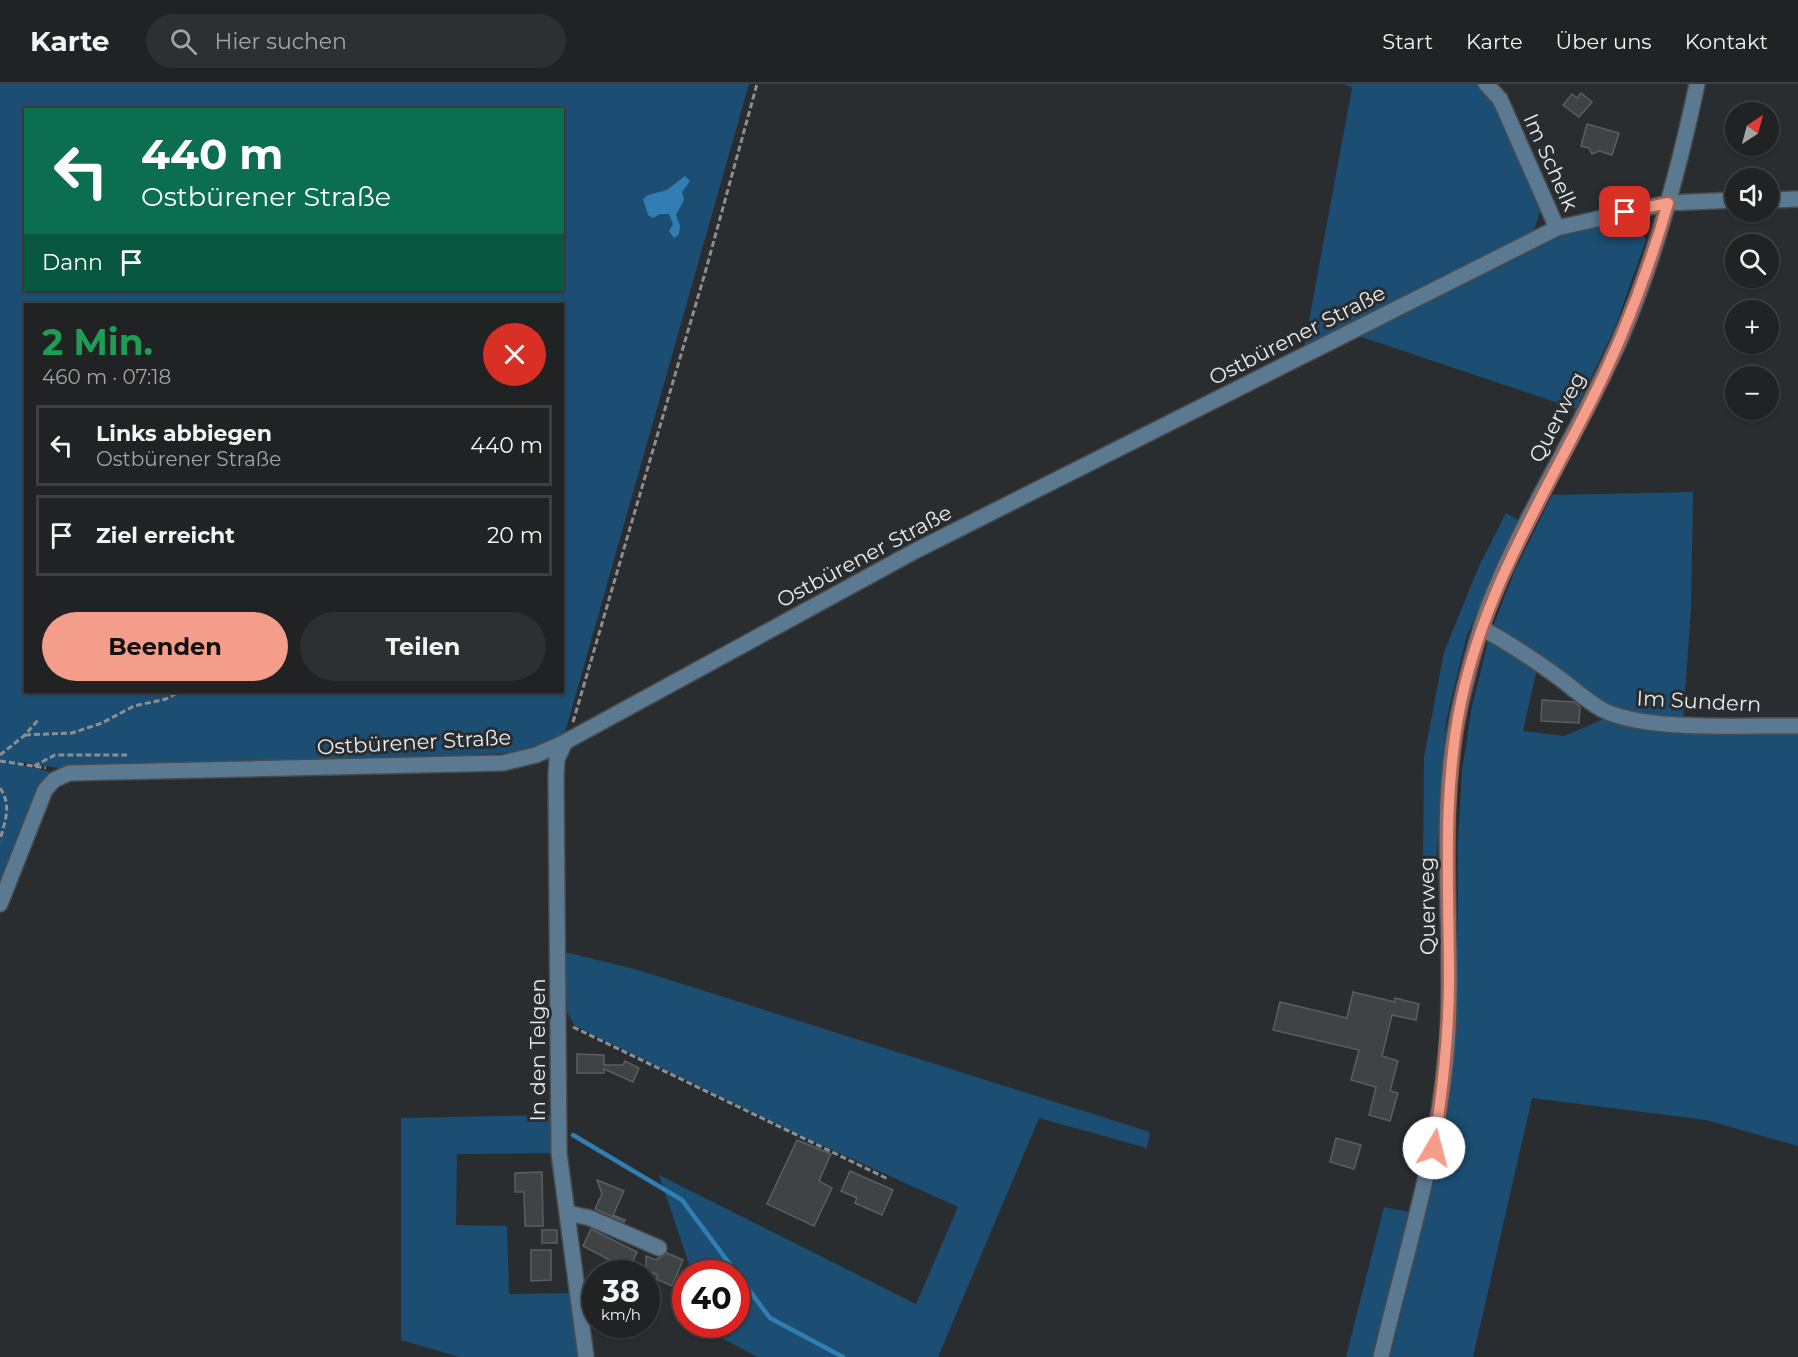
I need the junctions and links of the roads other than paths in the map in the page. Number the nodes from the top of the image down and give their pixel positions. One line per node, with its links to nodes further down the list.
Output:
1 (1486, 84): 7 (street, Im Schelk)
2 (1698, 84): 6 (street)
3 (1725, 200): 6 (street)
4 (1779, 200): 5 (street)
5 (1798, 200)
6 (1668, 203): 7 (street, Ostbürener Straße); 8 (street, Querweg)
7 (1557, 228): 10 (street, Ostbürener Straße)
8 (1481, 628): 9 (street, Im Sundern); 15 (street, Querweg)
9 (1798, 726)
10 (565, 742): 11 (street, Ostbürener Straße); 12 (street, In den Telgen)
11 (0, 903)
12 (568, 1213): 13 (street); 14 (street, In den Telgen)
13 (659, 1248)
14 (586, 1357)
15 (1381, 1357)

